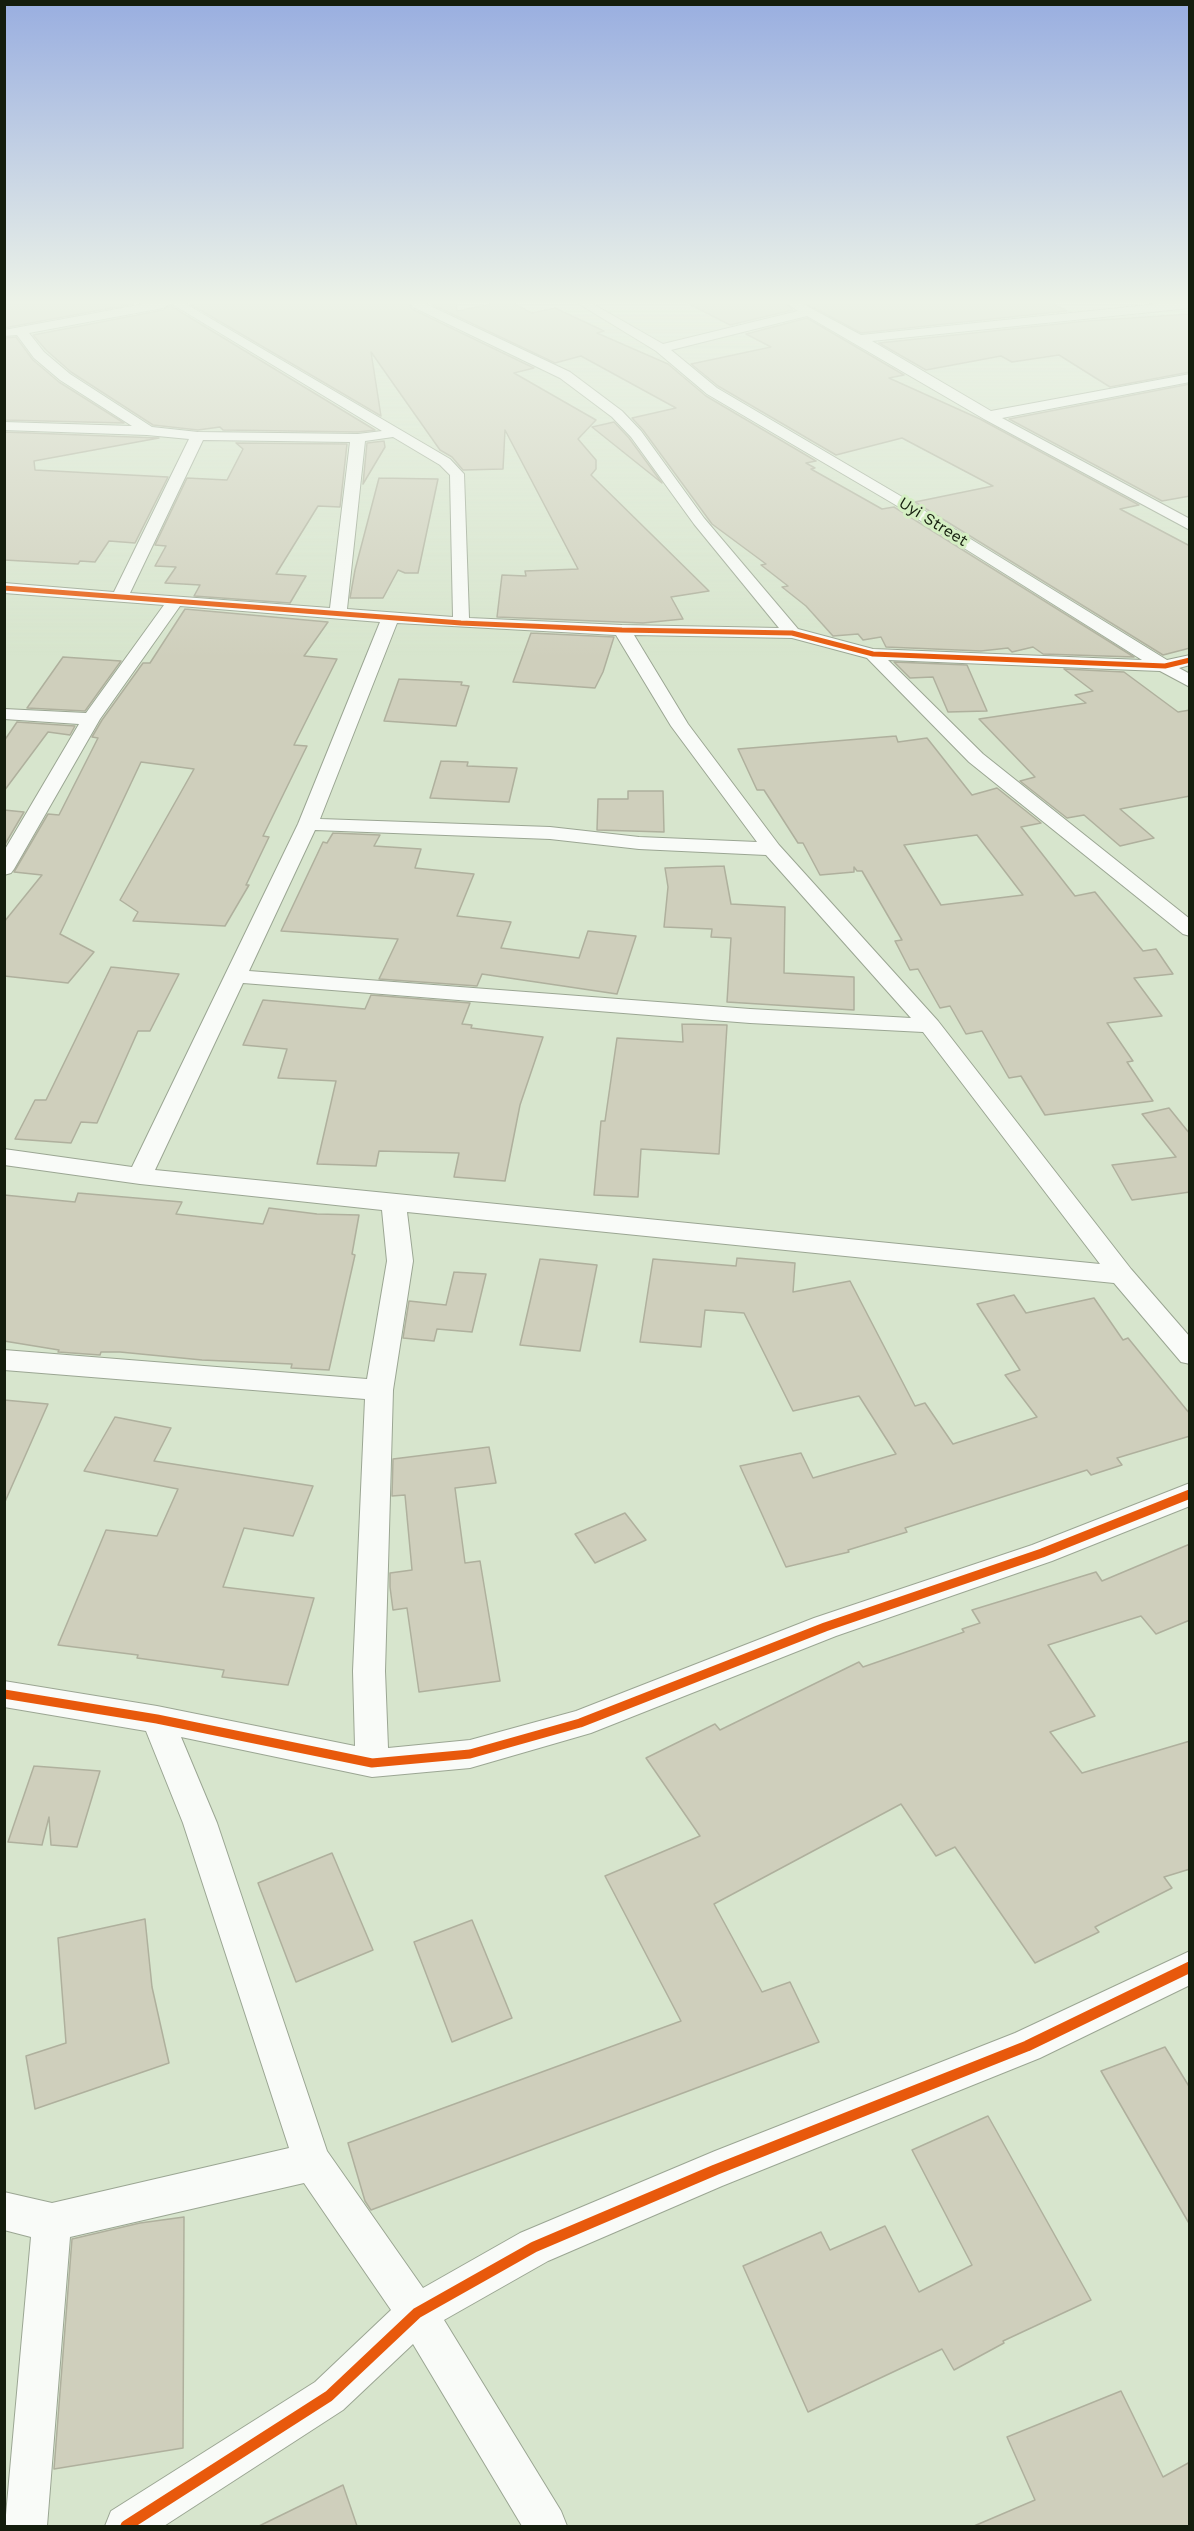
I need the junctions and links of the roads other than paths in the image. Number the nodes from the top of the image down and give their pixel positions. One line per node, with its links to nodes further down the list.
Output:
1 (134, 422): 7 (street)
2 (376, 422): 8 (street)
3 (625, 422): 19 (street)
4 (764, 422): 22 (street, Uyi Street)
5 (999, 422): 11 (street)
6 (4, 426): 7 (street)
7 (147, 431): 9 (street)
8 (394, 433): 10 (street); 17 (street)
9 (198, 436): 10 (street); 13 (street)
10 (358, 438): 15 (street)
11 (1190, 525)
12 (4, 588): 13 (street)
13 (120, 597): 14 (street)
14 (176, 600): 15 (street); 25 (street)
15 (338, 612): 16 (street)
16 (390, 618): 17 (street); 26 (street)
17 (461, 623): 18 (street)
18 (622, 630): 19 (street); 27 (street)
19 (792, 633): 20 (street)
20 (873, 654): 22 (street); 29 (street)
21 (1190, 660): 22 (street)
22 (1165, 666): 23 (street, Uyi Street)
23 (1190, 682)
24 (4, 714): 25 (street)
25 (91, 719): 28 (street)
26 (308, 824): 27 (street); 30 (street)
27 (772, 849): 31 (street)
28 (4, 869)
29 (1190, 930)
30 (235, 976): 31 (street); 33 (street)
31 (930, 1026): 35 (street)
32 (4, 1157): 33 (street)
33 (140, 1176): 34 (street)
34 (394, 1203): 35 (street); 38 (street)
35 (1122, 1275): 36 (street)
36 (1190, 1355)
37 (4, 1360): 38 (street)
38 (379, 1390): 42 (street)
39 (1190, 1494): 42 (street)
40 (4, 1694): 41 (street)
41 (157, 1719): 42 (street); 44 (street)
42 (372, 1763)
43 (1190, 1967): 47 (street)
44 (312, 2162): 46 (street); 47 (street)
45 (4, 2211): 46 (street)
46 (52, 2222): 48 (street)
47 (417, 2313): 49 (street); 50 (street)
48 (26, 2526)
49 (126, 2526)
50 (546, 2526)

